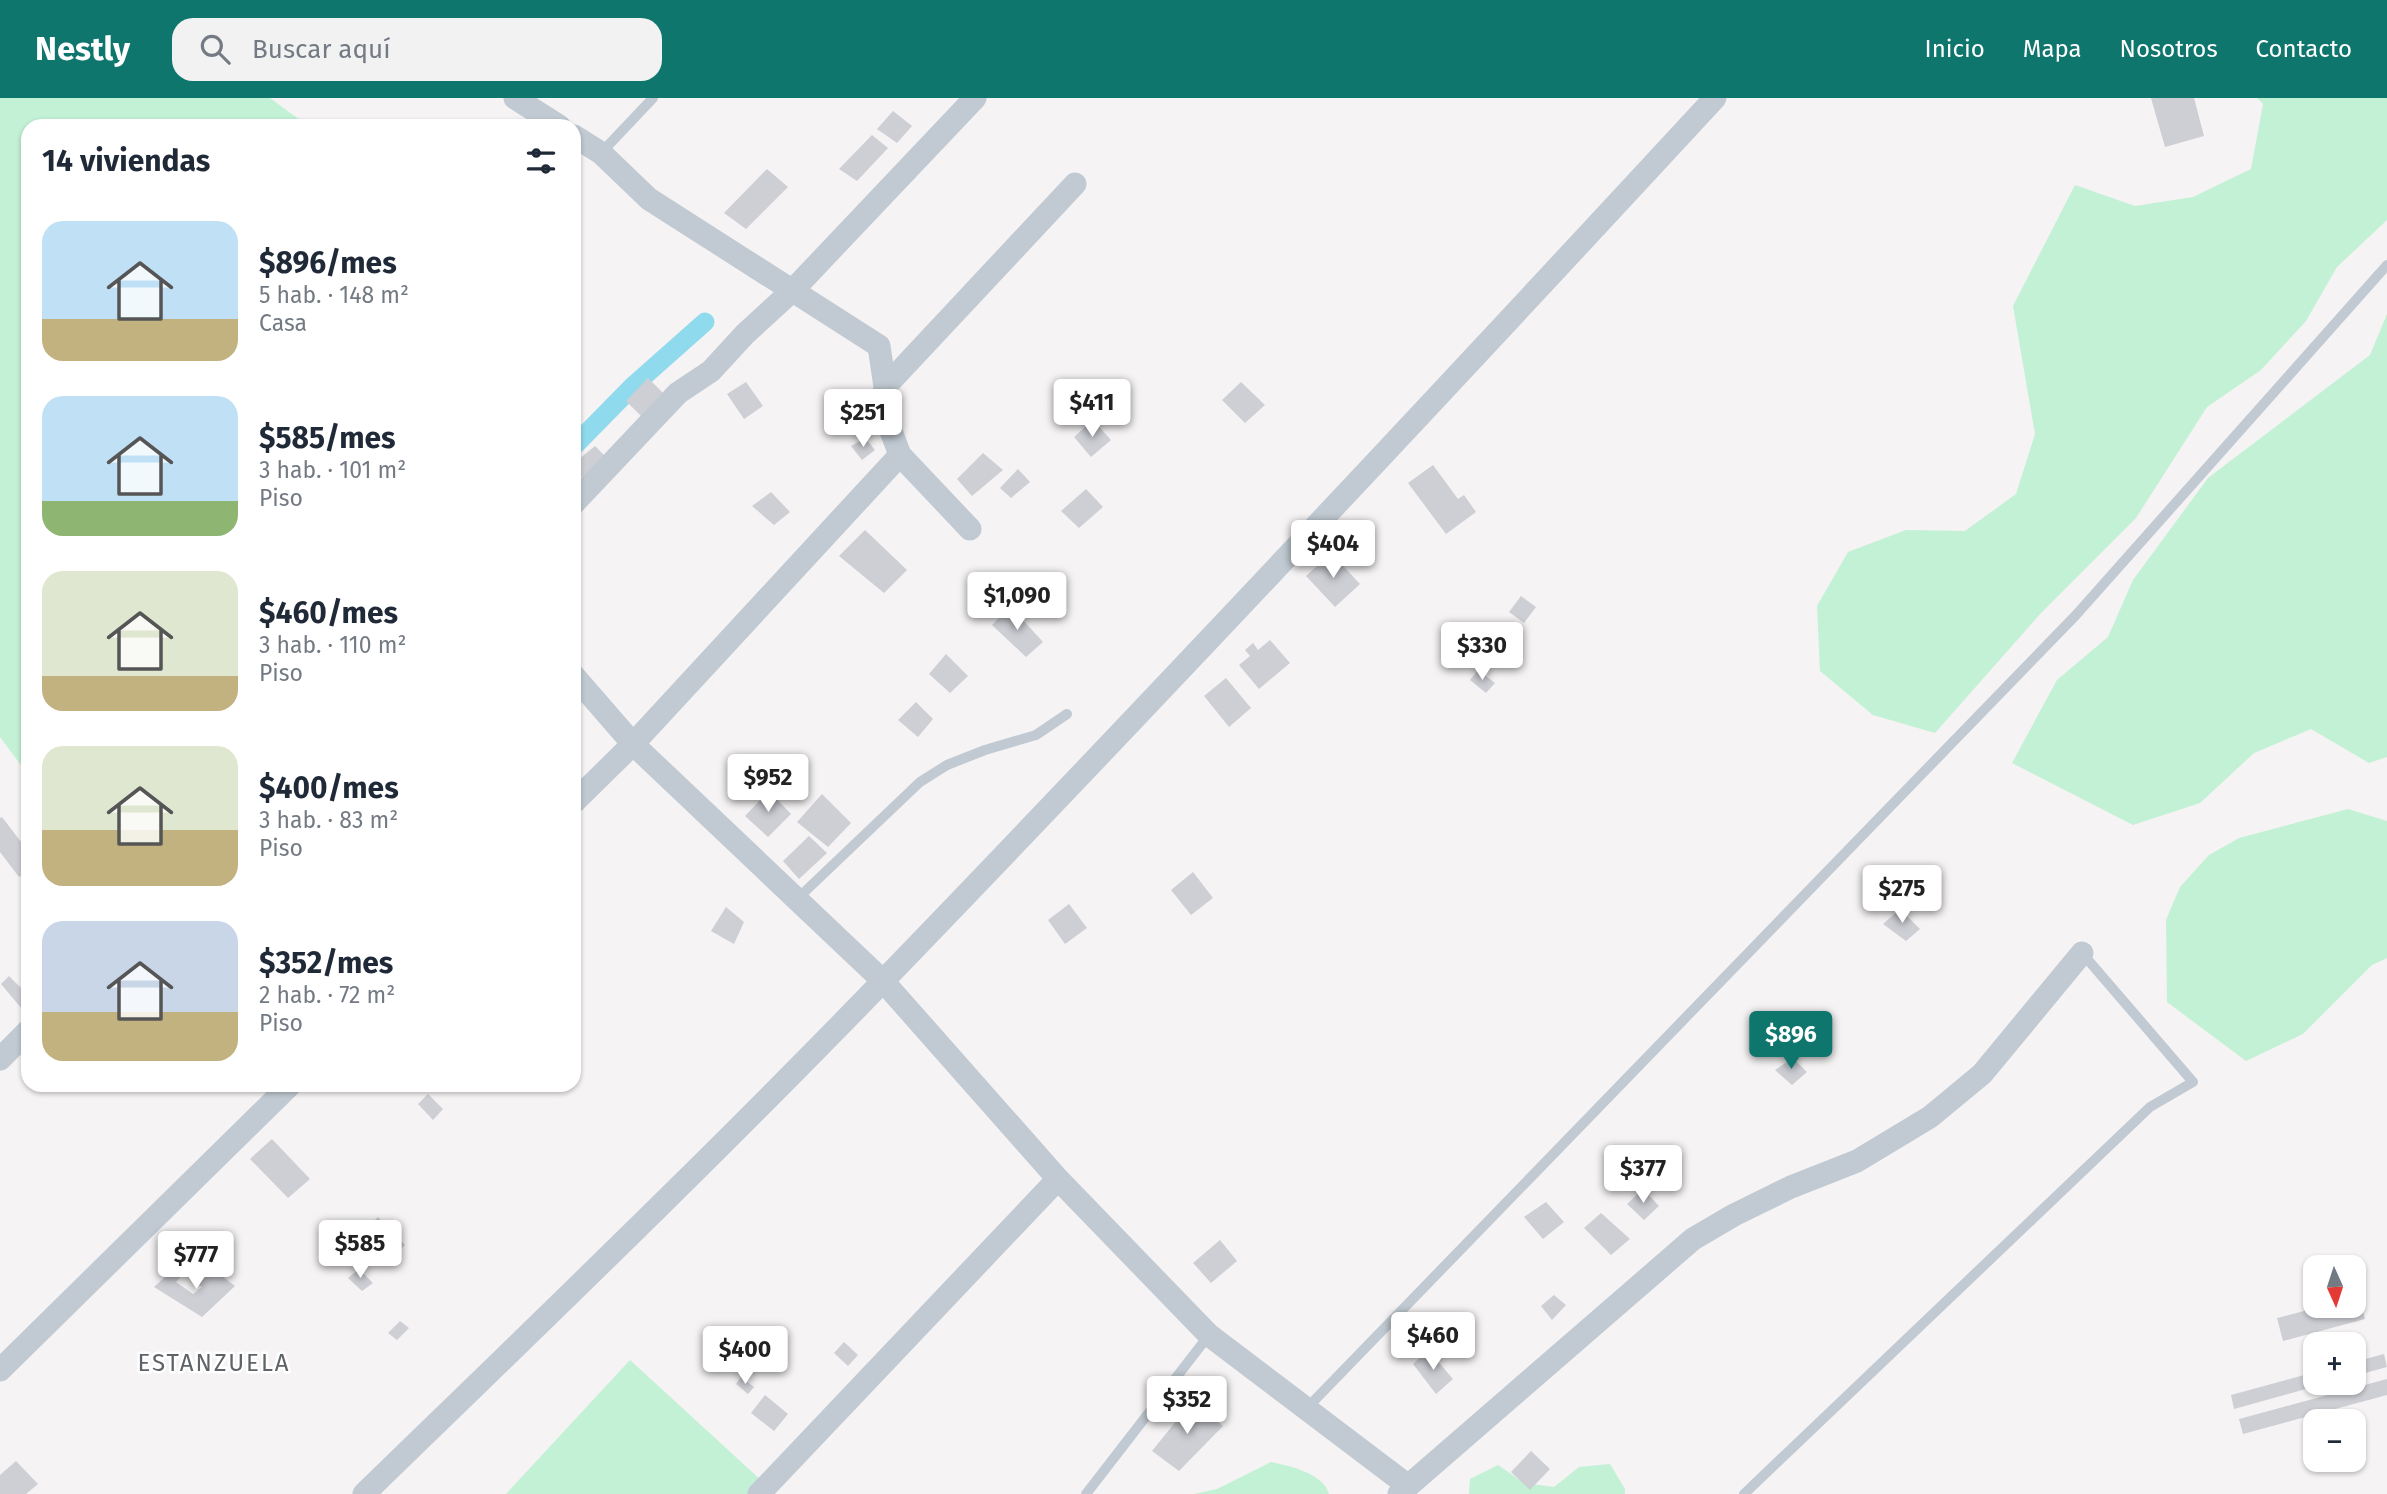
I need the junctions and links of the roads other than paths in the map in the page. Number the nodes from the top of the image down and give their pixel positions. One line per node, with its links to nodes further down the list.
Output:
1 (515, 98): 5 (street)
2 (653, 98): 7 (lane)
3 (975, 98): 10 (street)
4 (1715, 98): 21 (street)
5 (548, 119)
6 (581, 140): 7 (street)
7 (601, 153): 10 (street)
8 (1075, 184): 11 (street)
9 (2387, 265): 28 (lane)
10 (793, 290): 11 (street); 13 (street)
11 (885, 387): 12 (street)
12 (900, 455): 14 (street); 17 (street)
13 (581, 496)
14 (970, 528)
15 (581, 684): 17 (street)
16 (1068, 714): 19 (lane)
17 (633, 744): 18 (street); 19 (street)
18 (581, 796)
19 (796, 900): 21 (street)
20 (2082, 953): 29 (street); 33 (lane)
21 (883, 981): 25 (street); 30 (street)
22 (21, 1038): 23 (street)
23 (0, 1059)
24 (283, 1092): 27 (street)
25 (1058, 1179): 26 (street); 31 (street)
26 (1209, 1335): 28 (street); 32 (lane)
27 (0, 1370)
28 (1306, 1409): 29 (street)
29 (1403, 1490)
30 (364, 1494)
31 (759, 1494)
32 (1086, 1494)
33 (1744, 1494)

